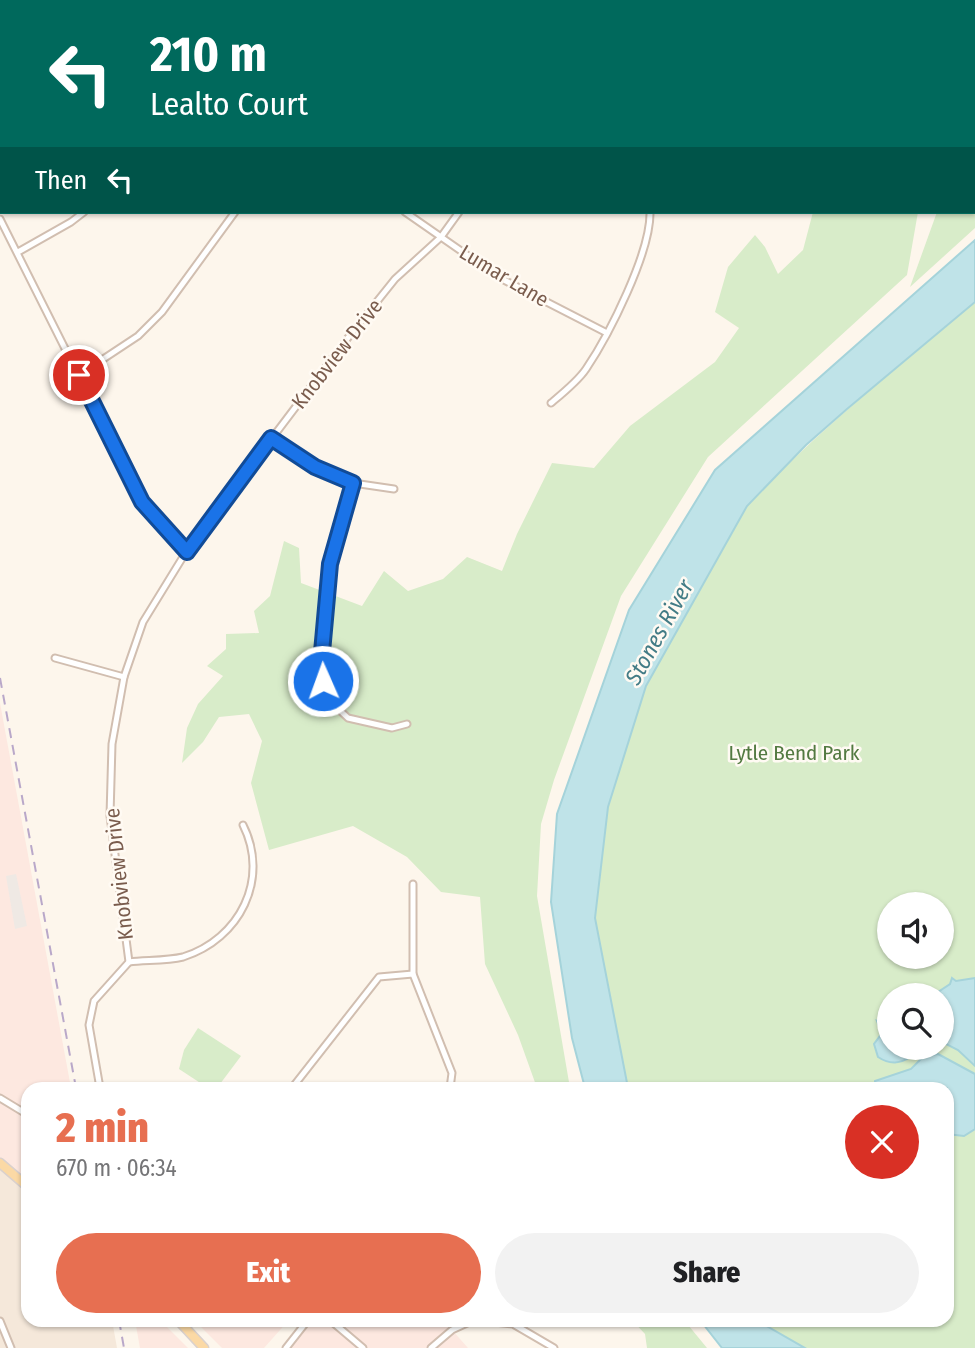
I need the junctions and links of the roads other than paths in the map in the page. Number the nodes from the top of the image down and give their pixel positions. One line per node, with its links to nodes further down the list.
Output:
1 (81, 214): 8 (street)
2 (234, 214): 10 (street)
3 (408, 214): 7 (street, Lumar Lane)
4 (457, 214): 7 (street, Knobview Drive)
5 (650, 214): 9 (street)
6 (0, 219): 8 (street)
7 (441, 237): 9 (street, Lumar Lane); 12 (street, Knobview Drive)
8 (18, 252): 10 (street)
9 (607, 333): 11 (street)
10 (79, 375): 15 (street)
11 (551, 403)
12 (271, 438): 13 (street); 15 (street, Knobview Drive)
13 (353, 483): 14 (street); 18 (street)
14 (394, 489)
15 (187, 552): 17 (street, Knobview Drive)
16 (55, 658): 17 (street)
17 (124, 677): 21 (street, Knobview Drive)
18 (407, 724)
19 (243, 825): 21 (street)
20 (413, 884): 22 (street)
21 (129, 962): 23 (street, Knobview Drive)
22 (413, 974): 24 (street); 25 (street)
23 (99, 1082)
24 (297, 1082)
25 (451, 1082)
26 (0, 1098): 27 (street)
27 (21, 1111)
28 (0, 1163): 29 (main road)
29 (21, 1181)
30 (0, 1321): 36 (street)
31 (184, 1327): 37 (main road)
32 (302, 1327): 38 (street)
33 (338, 1327): 39 (street)
34 (456, 1327): 40 (street)
35 (518, 1327): 41 (street)
36 (11, 1348)
37 (204, 1348)
38 (286, 1348)
39 (363, 1348)
40 (431, 1348)
41 (554, 1348)

